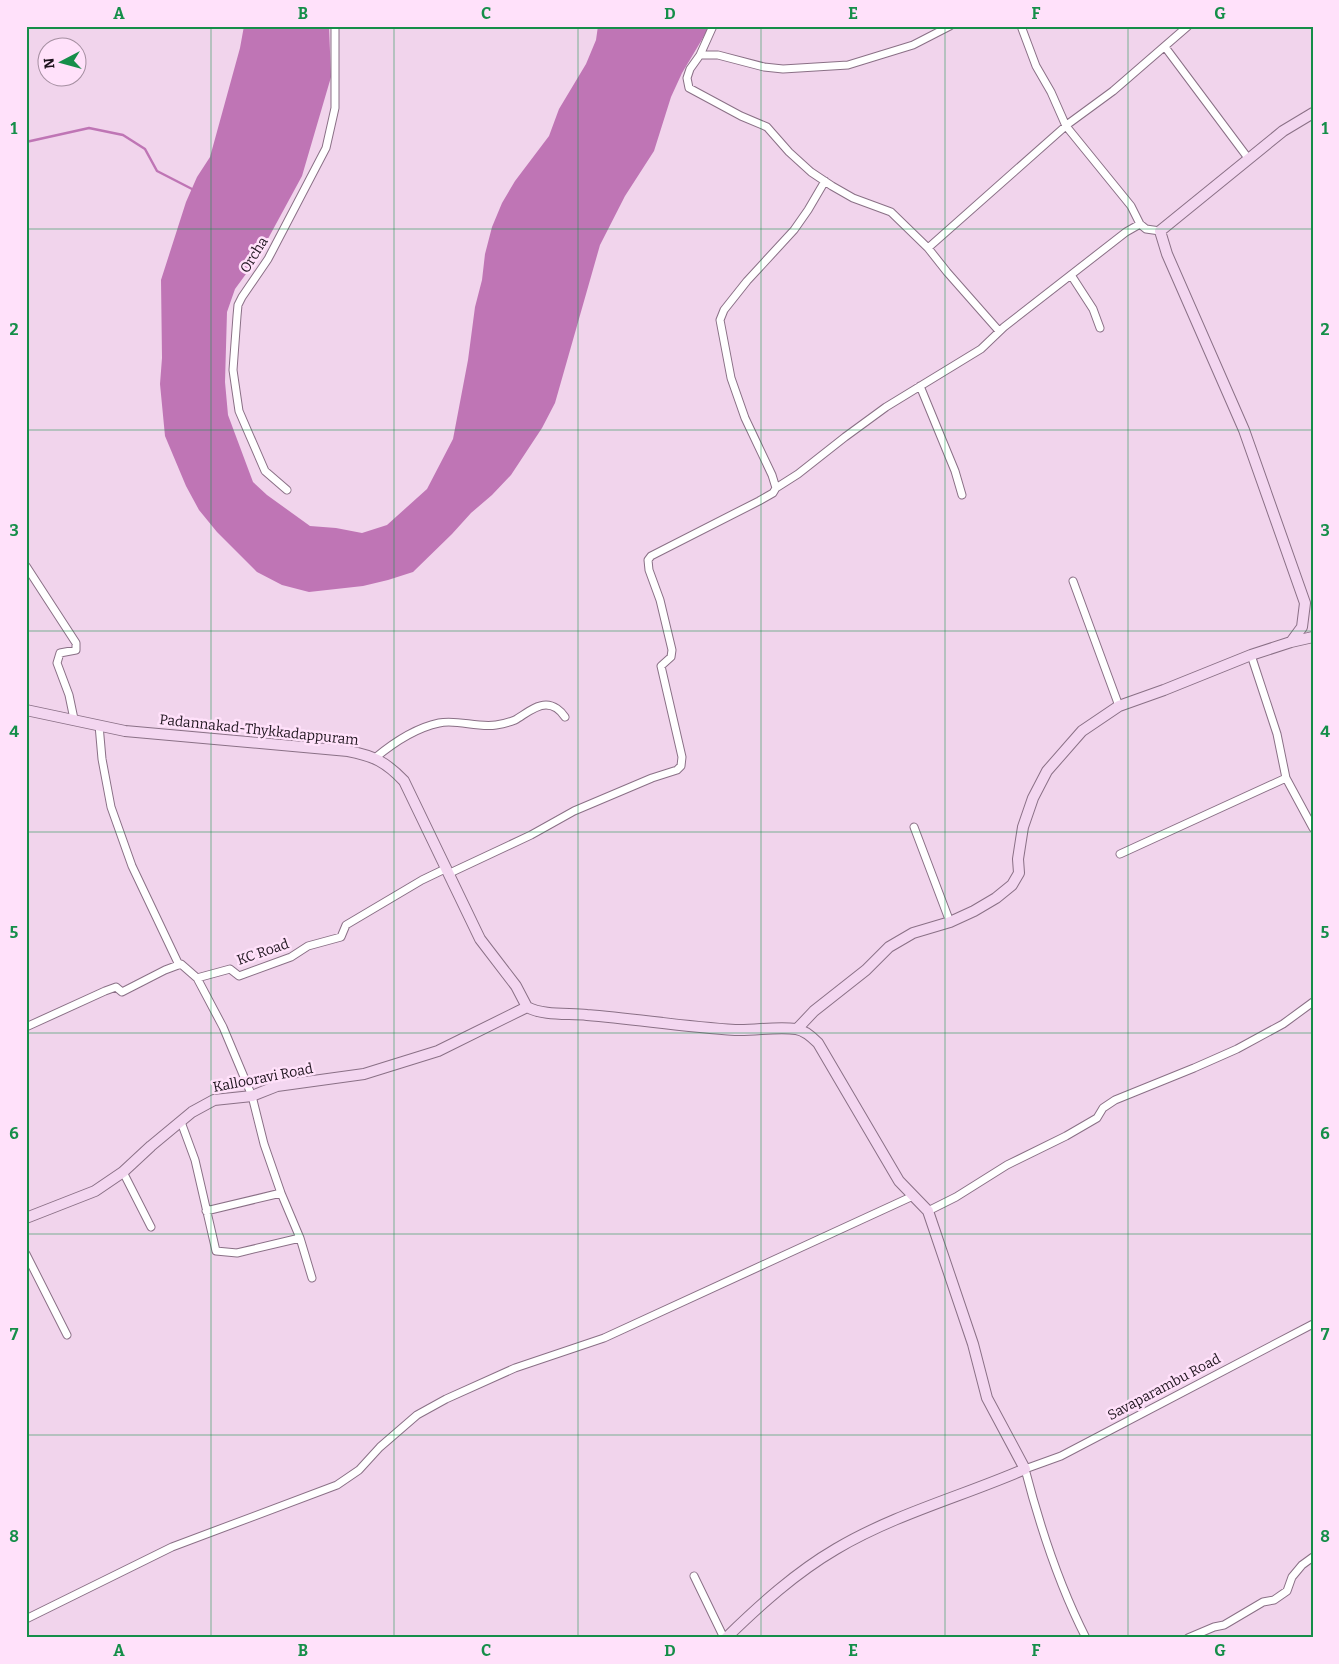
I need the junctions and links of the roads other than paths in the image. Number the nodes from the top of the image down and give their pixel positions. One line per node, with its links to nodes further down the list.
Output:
1 (335, 26): 20 (street, Orcha)
2 (713, 26): 7 (street)
3 (950, 26): 7 (street)
4 (1021, 26): 9 (street)
5 (1188, 26): 6 (street)
6 (1165, 47): 9 (street); 10 (street)
7 (700, 55): 11 (street)
8 (1313, 113): 10 (main road)
9 (1066, 126): 12 (street); 14 (street)
10 (1248, 158): 13 (main road)
11 (825, 181): 14 (street); 19 (street)
12 (1140, 224): 13 (street); 15 (street)
13 (1160, 231): 25 (main road)
14 (928, 248): 17 (street)
15 (1071, 275): 16 (street); 17 (street)
16 (1100, 328)
17 (1000, 331): 18 (street)
18 (920, 386): 19 (street); 21 (street)
19 (776, 488): 37 (street)
20 (287, 490)
21 (962, 495)
22 (26, 566): 30 (street)
23 (1073, 581): 27 (street)
24 (1313, 637): 25 (main road)
25 (1292, 642): 26 (main road)
26 (1251, 655): 27 (main road); 33 (street)
27 (1119, 706): 38 (main road)
28 (26, 710): 30 (main road, Padannakad-Thykkadappuram)
29 (565, 717): 32 (street)
30 (74, 719): 31 (main road, Padannakad-Thykkadappuram)
31 (99, 725): 32 (main road, Padannakad-Thykkadappuram); 39 (street)
32 (374, 758): 37 (main road, Padannakad-Thykkadappuram)
33 (1286, 778): 35 (street); 36 (street)
34 (914, 828): 38 (street)
35 (1313, 828)
36 (1120, 854)
37 (448, 870): 40 (street, KC Road); 42 (main road, Padannakad-Thykkadappuram)
38 (950, 922): 44 (main road)
39 (179, 965): 40 (street); 43 (street)
40 (197, 978): 45 (street)
41 (1313, 1002): 51 (street)
42 (528, 1007): 44 (main road); 45 (main road, Kallooravi Road)
43 (26, 1027)
44 (797, 1029): 49 (main road)
45 (252, 1096): 46 (main road, Kallooravi Road); 48 (street)
46 (181, 1122): 47 (main road, Kallooravi Road); 50 (street)
47 (123, 1172): 52 (main road, Kallooravi Road); 53 (street)
48 (281, 1193): 50 (street); 54 (street)
49 (913, 1196): 51 (main road); 62 (street)
50 (206, 1211): 54 (street)
51 (928, 1211): 59 (main road)
52 (26, 1218)
53 (151, 1227)
54 (300, 1238): 56 (street)
55 (26, 1254): 58 (street)
56 (312, 1278)
57 (1313, 1324): 59 (street, Savaparambu Road)
58 (67, 1335)
59 (1025, 1469): 63 (main road); 64 (street)
60 (1313, 1557): 65 (street)
61 (694, 1576): 63 (street)
62 (26, 1619)
63 (725, 1638)
64 (1086, 1638)
65 (1188, 1638)

